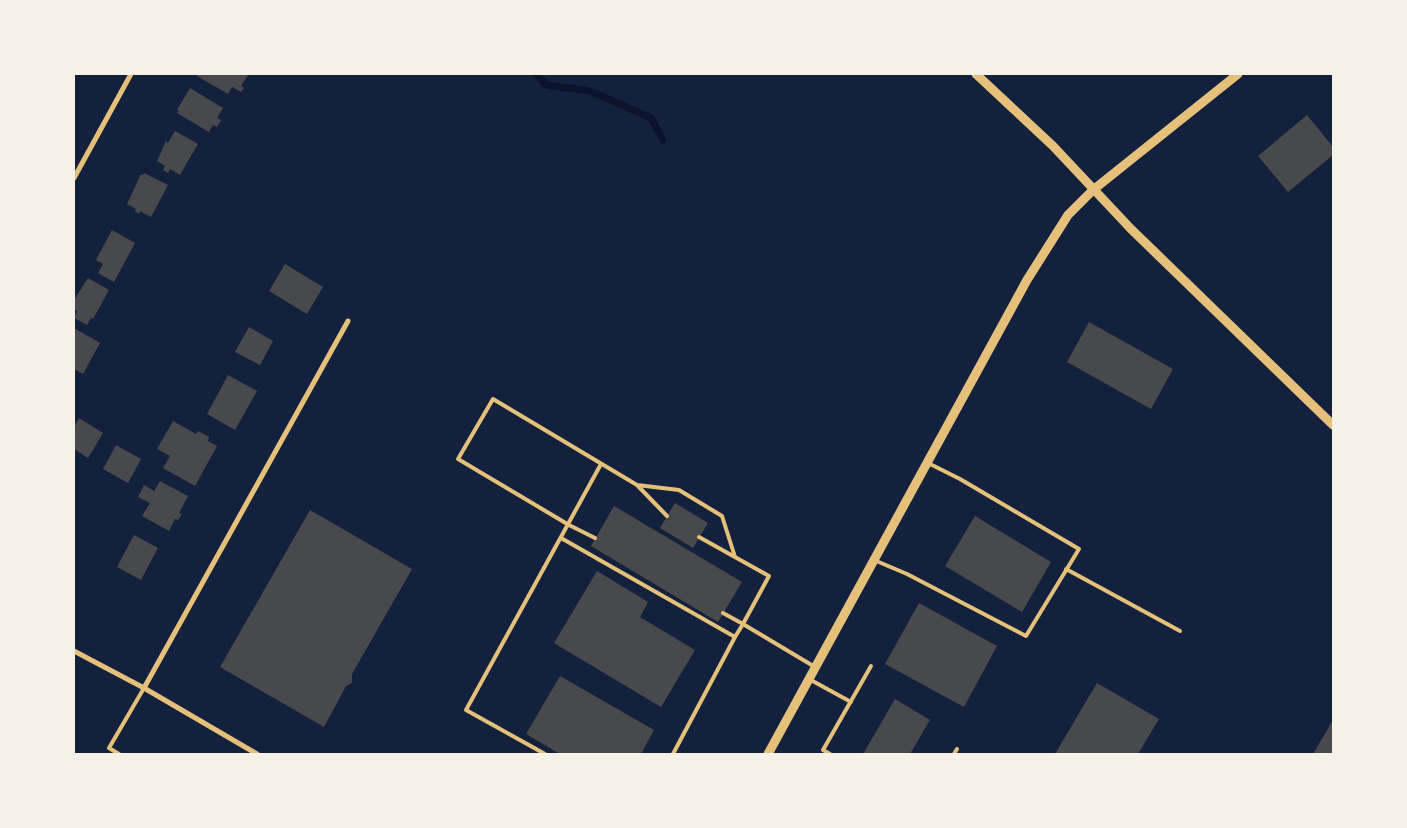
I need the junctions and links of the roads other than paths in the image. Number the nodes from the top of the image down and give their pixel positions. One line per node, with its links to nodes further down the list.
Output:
1 (131, 74): 4 (street)
2 (976, 74): 5 (street)
3 (1238, 74): 5 (street)
4 (74, 178)
5 (1093, 190): 7 (street); 8 (street)
6 (348, 321): 27 (street)
7 (1333, 425)
8 (927, 463): 17 (street); 18 (lane)
9 (601, 464): 10 (lane); 12 (lane); 12 (lane)
10 (637, 485): 11 (lane); 16 (lane)
11 (667, 516)
12 (569, 525): 14 (lane); 15 (lane)
13 (700, 537): 16 (lane)
14 (561, 538): 22 (lane); 34 (lane)
15 (595, 538)
16 (735, 557): 20 (lane)
17 (874, 560): 18 (lane); 25 (street)
18 (1066, 569): 21 (lane)
19 (723, 613): 20 (lane)
20 (743, 624): 22 (lane); 25 (lane)
21 (1180, 631)
22 (735, 636): 35 (lane)
23 (74, 651): 27 (street)
24 (872, 666): 28 (lane)
25 (816, 667): 26 (street)
26 (809, 679): 28 (lane); 36 (street)
27 (144, 688): 29 (lane); 33 (street)
28 (851, 702): 37 (lane)
29 (109, 748): 31 (lane); 32 (lane)
30 (957, 749): 38 (lane)
31 (106, 754)
32 (119, 754)
33 (257, 754)
34 (545, 754)
35 (673, 754)
36 (768, 754)
37 (830, 754)
38 (954, 754)

